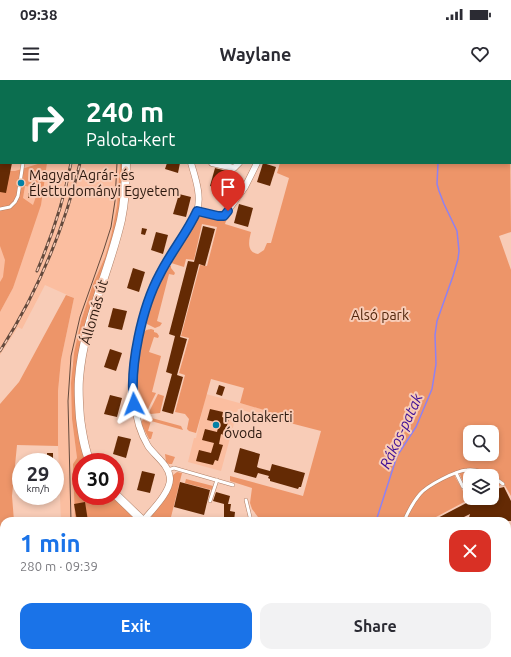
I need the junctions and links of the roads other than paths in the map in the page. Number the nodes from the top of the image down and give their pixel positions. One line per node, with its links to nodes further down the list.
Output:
1 (22, 164): 7 (lane)
2 (126, 164): 9 (main road, Állomás út)
3 (191, 164): 8 (street)
4 (216, 164): 5 (street)
5 (238, 164)
6 (256, 164): 8 (street)
7 (0, 209)
8 (197, 211): 10 (street)
9 (87, 453)
10 (168, 470): 13 (lane); 22 (street)
11 (463, 471): 12 (lane)
12 (456, 473): 17 (lane); 24 (lane)
13 (217, 480): 16 (lane); 19 (lane)
14 (499, 481): 15 (lane)
15 (503, 484)
16 (233, 485)
17 (463, 487)
18 (246, 500): 23 (lane)
19 (210, 501)
20 (124, 503): 21 (main road)
21 (139, 517)
22 (146, 517)
23 (250, 517)
24 (406, 517)

